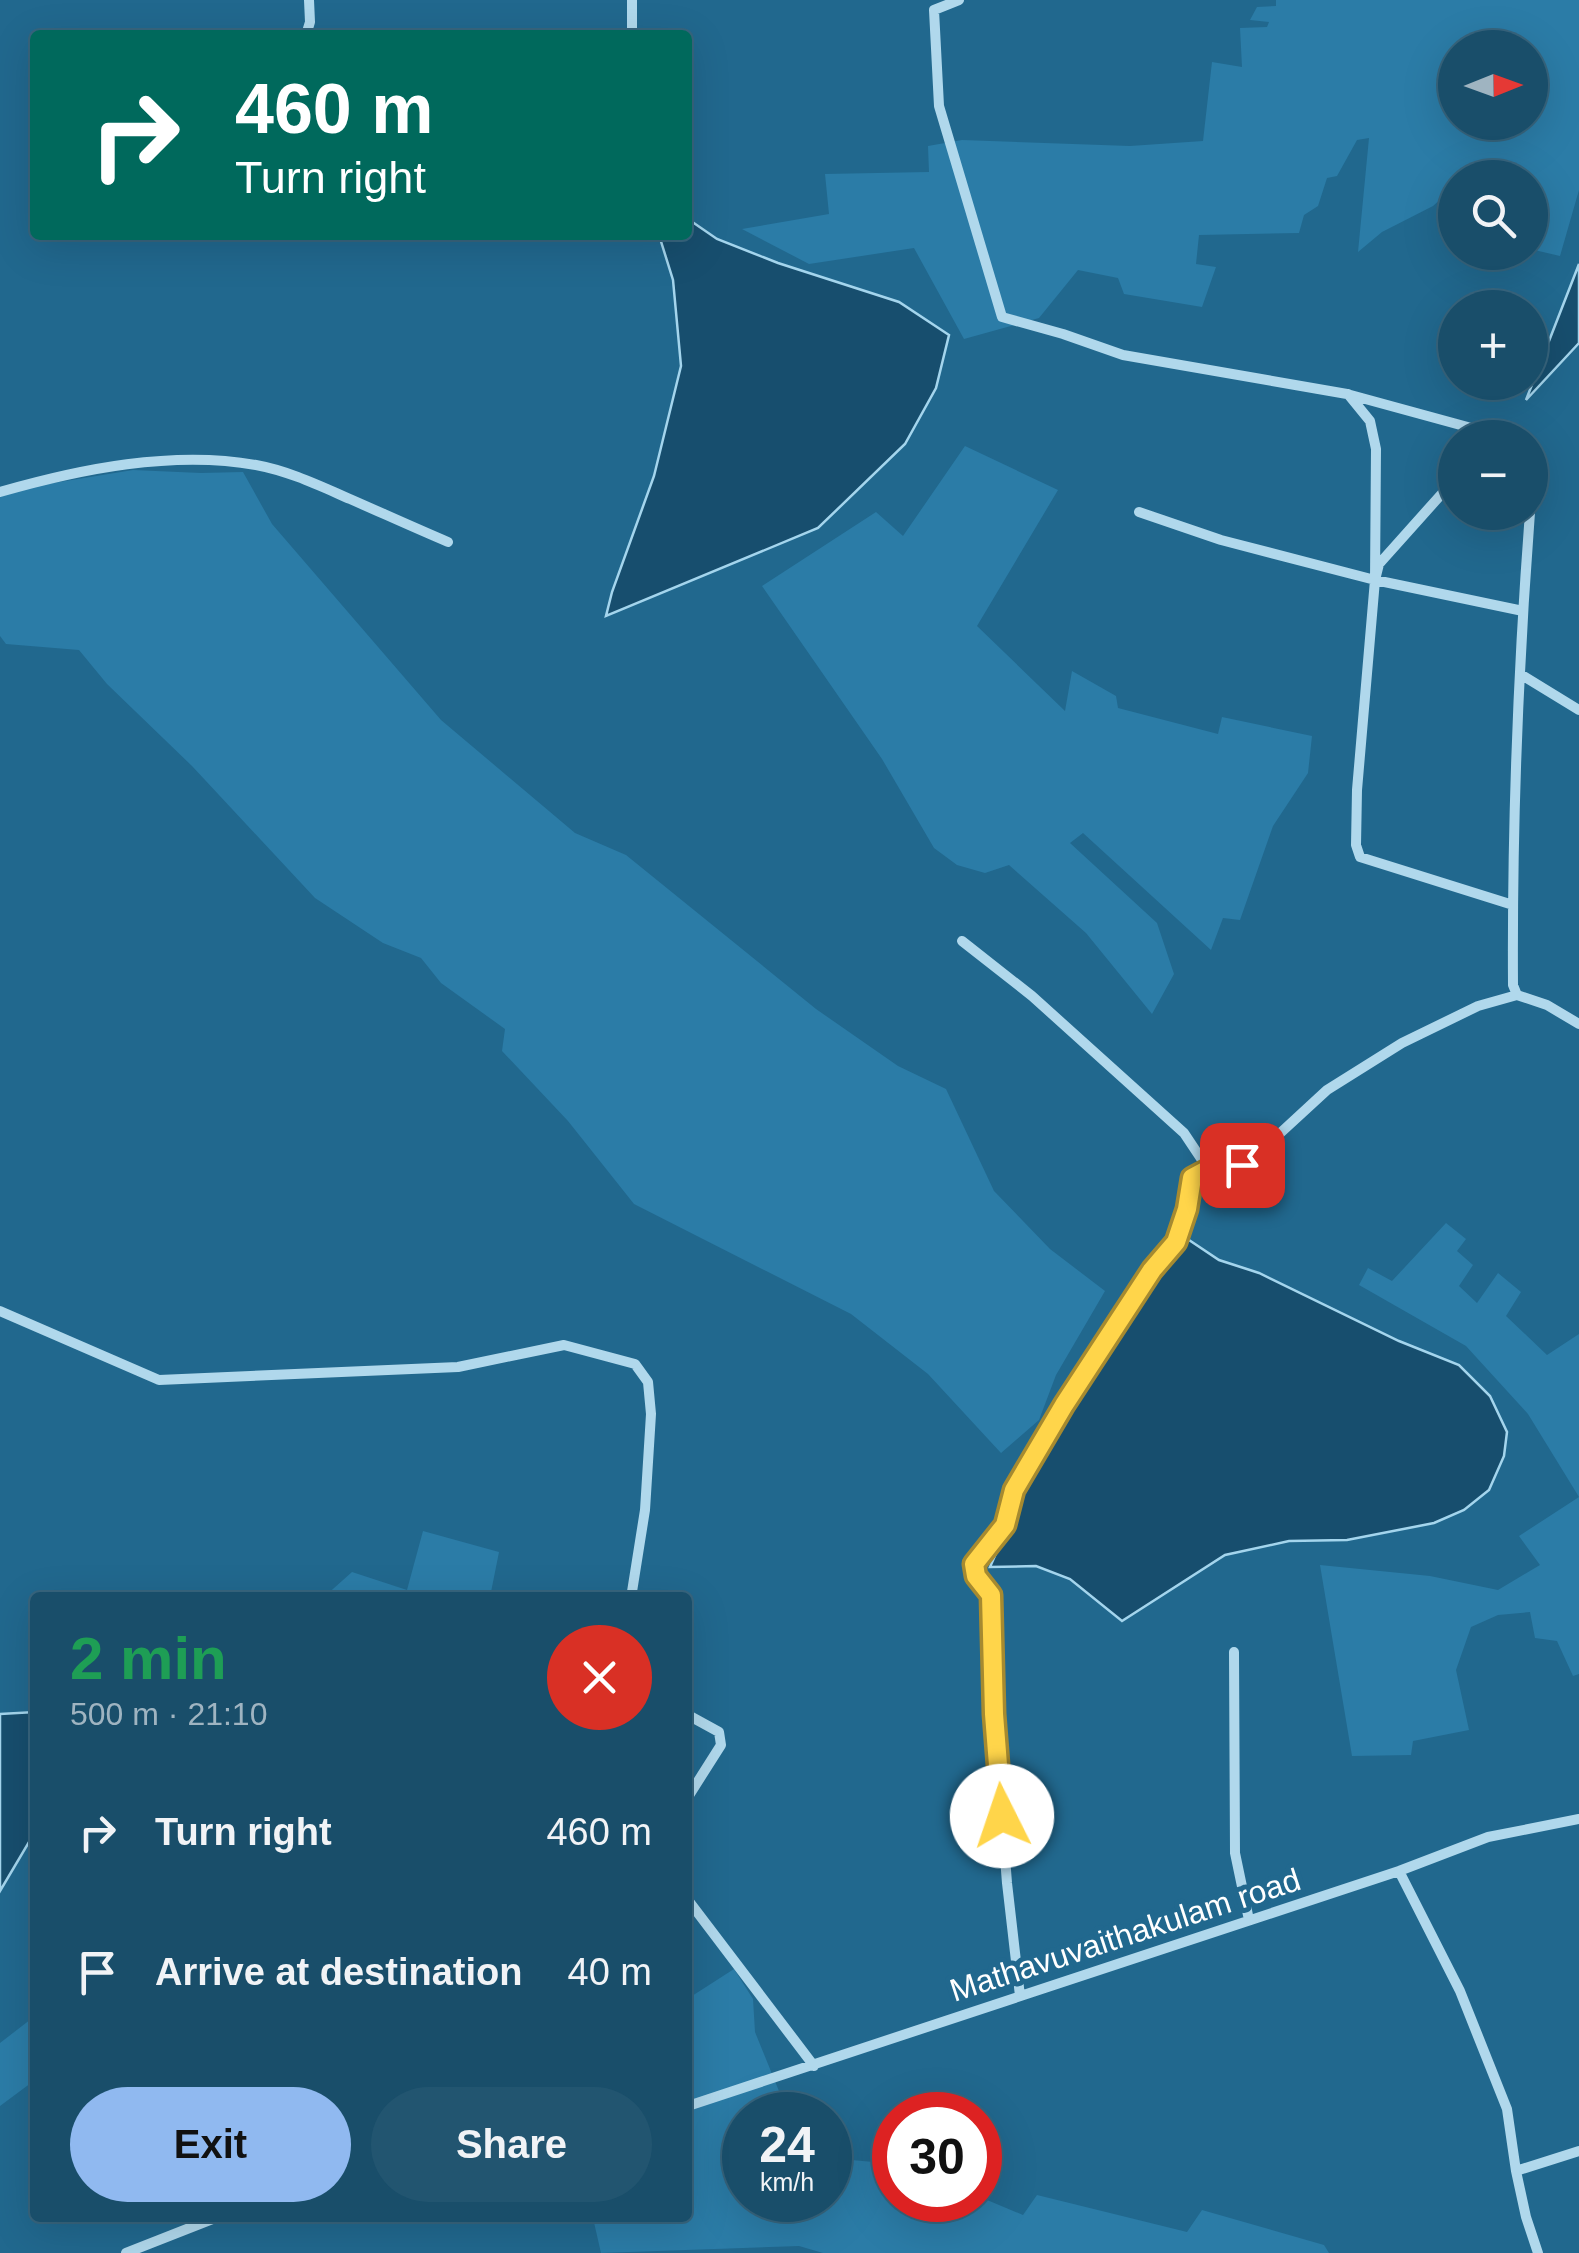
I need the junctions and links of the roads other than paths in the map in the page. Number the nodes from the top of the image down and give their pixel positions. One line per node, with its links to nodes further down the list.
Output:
1 (309, 0): 4 (street)
2 (632, 0): 5 (street)
3 (959, 0): 6 (street)
4 (308, 30)
5 (632, 30)
6 (1347, 394): 7 (street); 13 (street)
7 (1441, 420)
8 (0, 492): 12 (street)
9 (1438, 498): 13 (street)
10 (1139, 512): 13 (street)
11 (1528, 530): 14 (street)
12 (448, 542)
13 (1374, 580): 14 (street); 17 (street)
14 (1522, 611): 15 (street)
15 (1520, 674): 16 (street); 17 (street)
16 (1579, 710)
17 (1512, 905): 19 (street)
18 (962, 941): 21 (street)
19 (1517, 995): 20 (street); 21 (street)
20 (1579, 1024)
21 (1208, 1169): 31 (street)
22 (0, 1312): 23 (street)
23 (632, 1592)
24 (1234, 1652): 30 (street)
25 (692, 1716): 26 (street)
26 (692, 1791)
27 (1579, 1819): 28 (street, Mathavuvaithakulam road)
28 (1399, 1871): 30 (street, Mathavuvaithakulam road); 35 (street)
29 (692, 1905): 32 (street)
30 (1249, 1920): 31 (street, Mathavuvaithakulam road)
31 (1020, 1996): 32 (street, Mathavuvaithakulam road)
32 (814, 2066): 33 (street, Mathavuvaithakulam road)
33 (692, 2105)
34 (1579, 2151): 35 (street)
35 (1516, 2170): 38 (street)
36 (204, 2222): 37 (street)
37 (126, 2253)
38 (1538, 2253)

